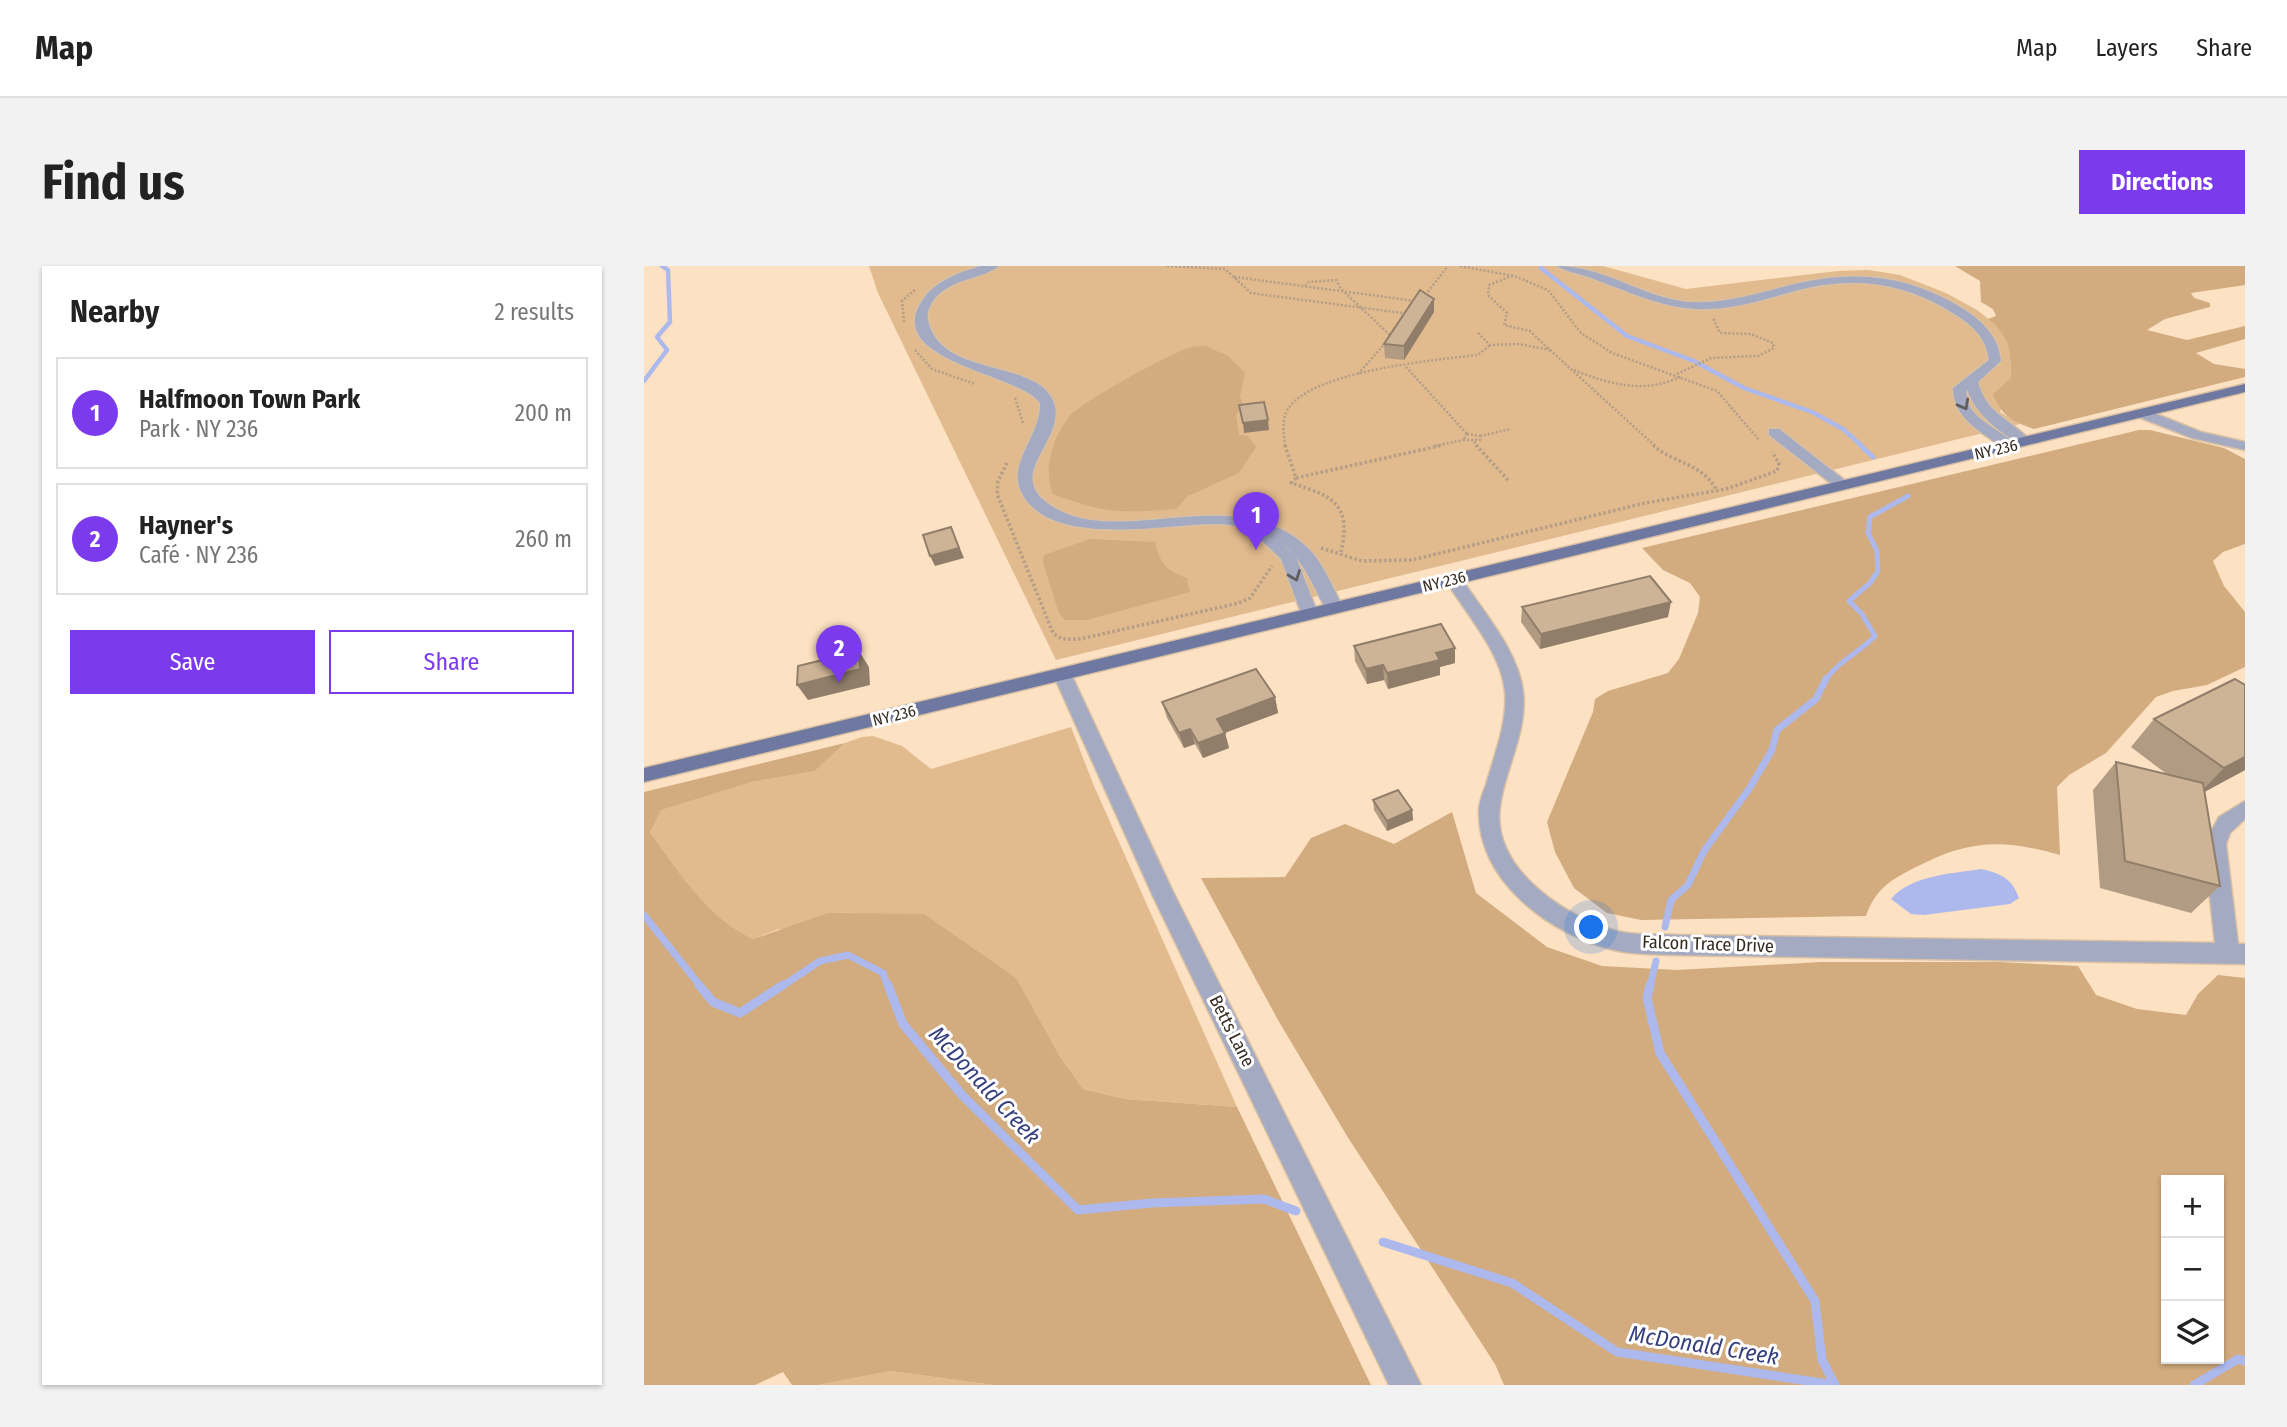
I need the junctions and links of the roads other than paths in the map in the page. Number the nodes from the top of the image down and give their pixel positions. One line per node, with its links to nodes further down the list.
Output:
1 (994, 266): 10 (street)
2 (1562, 266): 3 (street)
3 (1591, 268): 7 (street)
4 (2245, 388): 5 (main road, NY 236 / NY 236)
5 (2141, 413): 7 (main road, NY 236 / NY 236); 8 (street)
6 (1774, 432): 9 (street)
7 (2018, 444): 9 (main road, NY 236 / NY 236)
8 (2245, 446)
9 (1842, 485): 11 (main road, NY 236 / NY 236)
10 (1231, 520): 12 (street); 13 (street, one-way to 13)
11 (1453, 579): 12 (main road, NY 236 / NY 236); 17 (street, Falcon Trace Drive)
12 (1334, 608): 13 (main road, NY 236 / NY 236)
13 (1310, 614): 14 (main road, NY 236 / NY 236)
14 (1062, 674): 15 (main road, NY 236 / NY 236); 18 (street, Betts Lane)
15 (644, 775)
16 (2245, 809): 17 (street)
17 (2236, 954)
18 (1405, 1385)

